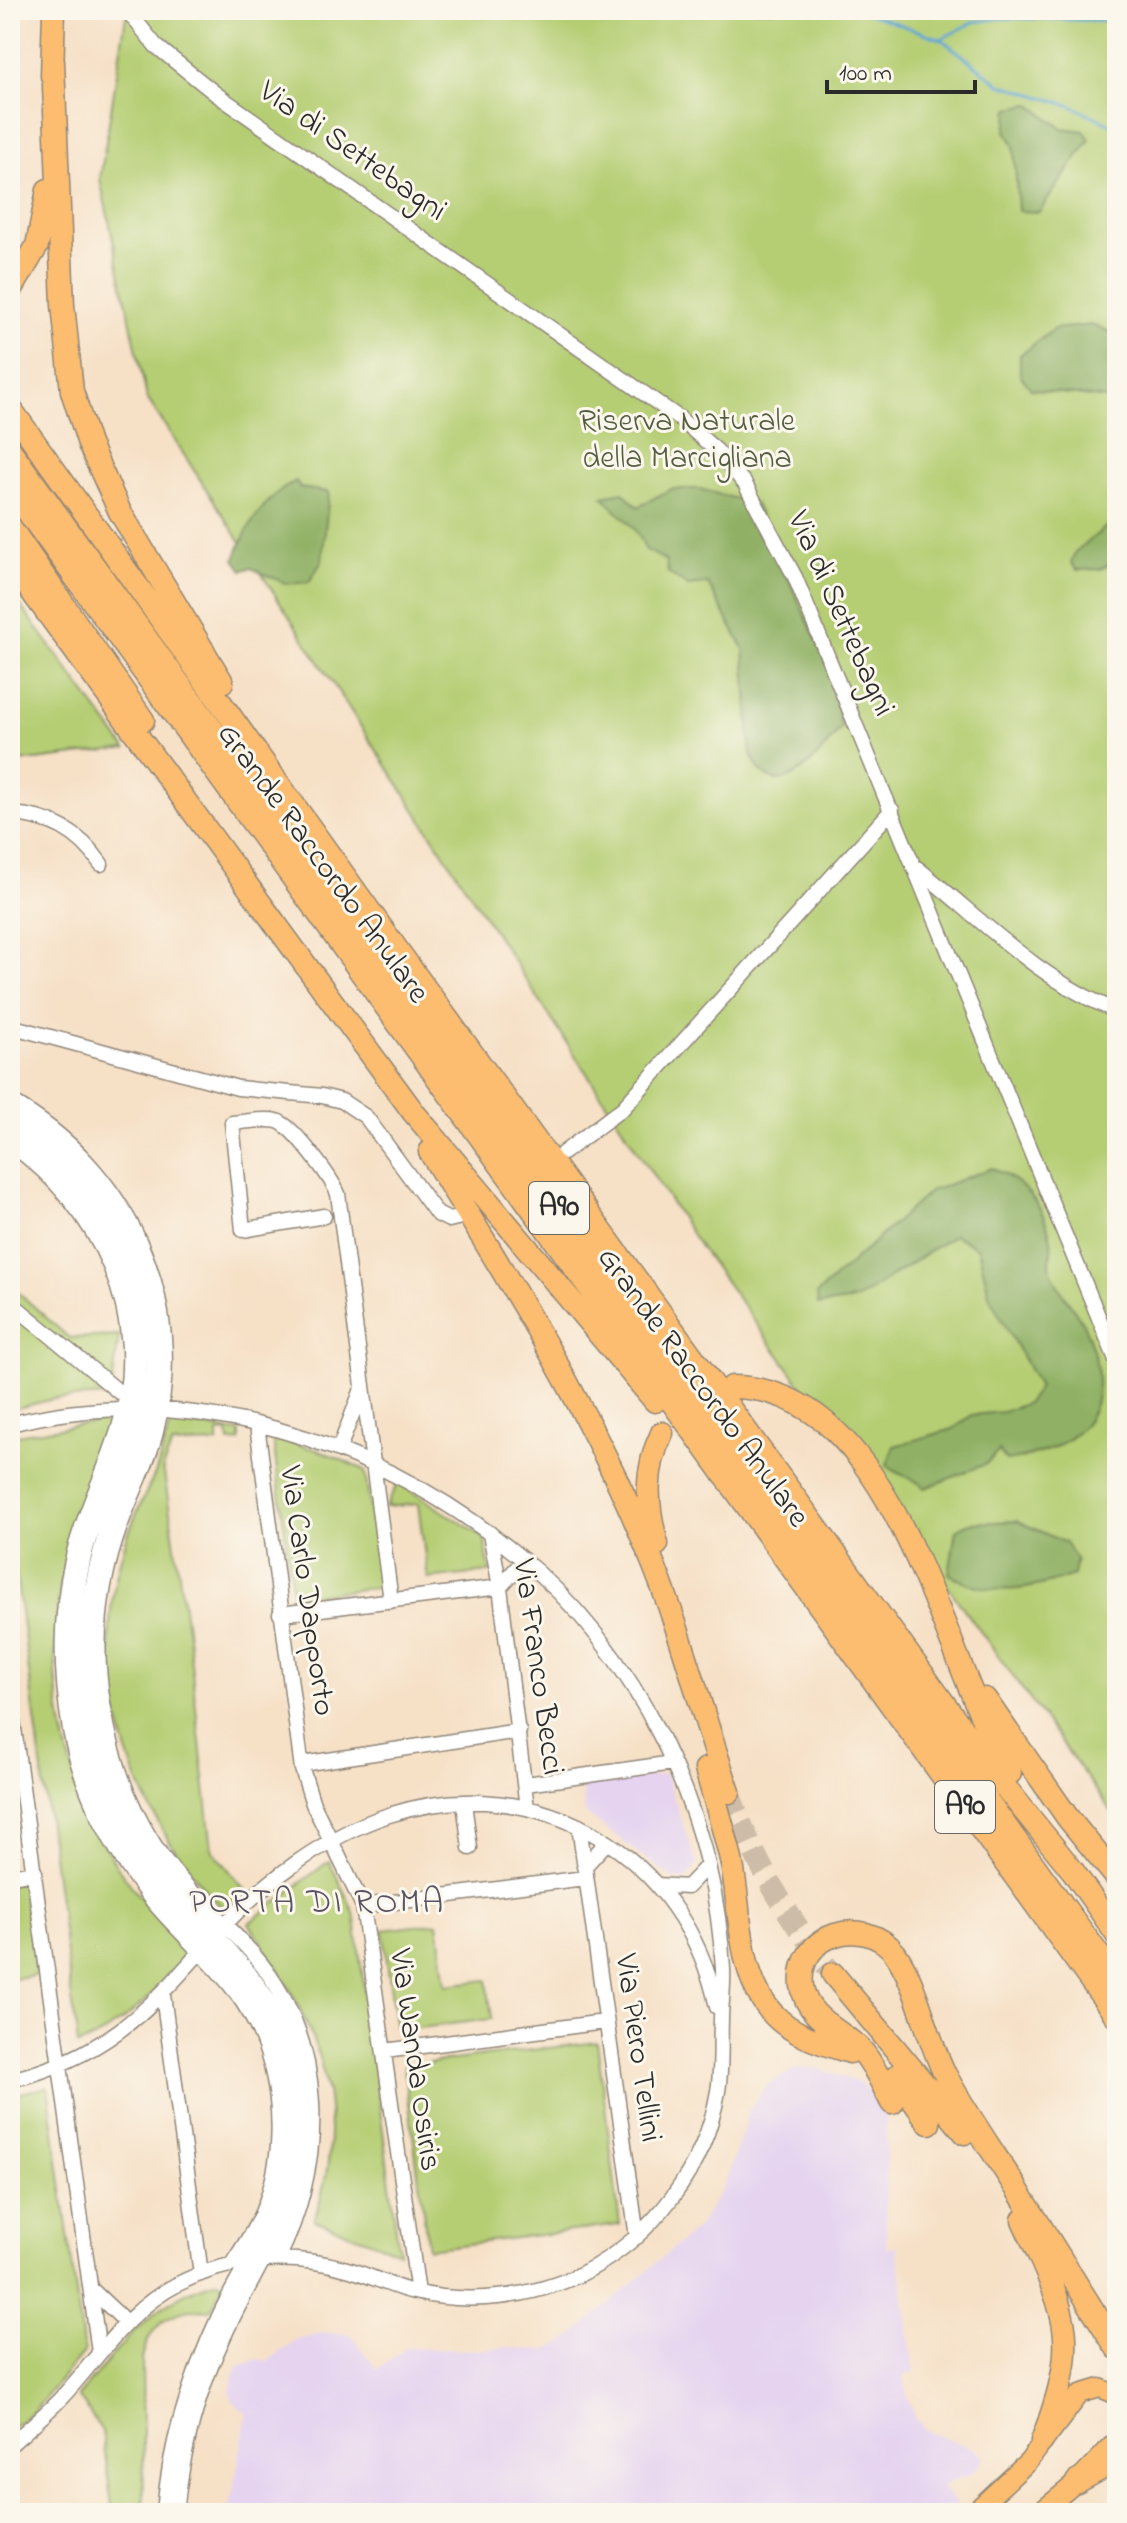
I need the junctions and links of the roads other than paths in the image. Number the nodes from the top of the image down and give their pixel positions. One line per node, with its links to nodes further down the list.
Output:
1 (54, 10): 3 (highway)
2 (127, 10): 10 (street, Via di Settebagni)
3 (53, 62): 4 (highway); 17 (highway)
4 (10, 292)
5 (10, 408): 17 (highway, Grande Raccordo Anulare)
6 (10, 450): 78 (highway, Grande Raccordo Anulare / A90)
7 (10, 487): 52 (highway, Grande Raccordo Anulare / A90)
8 (10, 527): 14 (highway)
9 (10, 562): 14 (highway)
10 (892, 810): 13 (street, Via di Settebagni); 25 (street)
11 (10, 814): 12 (street)
12 (101, 864)
13 (916, 868): 15 (street); 16 (street, Via di Settebagni)
14 (242, 879): 20 (highway)
15 (961, 902): 16 (street); 18 (street)
16 (936, 915): 30 (street, Via di Settebagni)
17 (398, 951): 69 (highway, Grande Raccordo Anulare)
18 (1117, 1011)
19 (10, 1026): 27 (street)
20 (378, 1066): 34 (highway); 52 (highway)
21 (10, 1101): 28 (street)
22 (10, 1114): 28 (street)
23 (10, 1128): 28 (street)
24 (10, 1144): 28 (street)
25 (563, 1153)
26 (324, 1216): 31 (street)
27 (461, 1217)
28 (132, 1271): 35 (street); 35 (street)
29 (10, 1302): 33 (street)
30 (1117, 1362)
31 (363, 1387): 39 (street); 40 (street)
32 (732, 1387): 50 (highway)
33 (119, 1392)
34 (570, 1393): 53 (highway); 86 (highway)
35 (142, 1409): 36 (street); 37 (street); 43 (street); 45 (street); 46 (street)
36 (10, 1424)
37 (257, 1425): 39 (street); 51 (street, Via Carlo Dapporto)
38 (662, 1433): 53 (highway)
39 (339, 1449): 40 (street)
40 (373, 1463): 41 (street); 42 (street)
41 (396, 1473): 42 (street); 44 (street)
42 (378, 1505): 49 (street)
43 (80, 1528): 46 (street); 64 (street)
44 (490, 1533): 47 (street); 48 (street, Via Franco Becci)
45 (115, 1542): 46 (street); 63 (street)
46 (94, 1550): 64 (street)
47 (524, 1560): 48 (street); 56 (street)
48 (500, 1587): 49 (street); 55 (street, Via Franco Becci)
49 (391, 1601): 51 (street)
50 (933, 1601): 69 (highway); 73 (highway)
51 (280, 1614): 57 (street, Via Carlo Dapporto)
52 (835, 1626): 81 (highway, Grande Raccordo Anulare / A90)
53 (693, 1679): 59 (highway)
54 (10, 1699): 70 (street)
55 (519, 1731): 57 (street, Via Carlo Dapporto); 58 (street, Via Franco Becci)
56 (673, 1763): 58 (street); 68 (street)
57 (302, 1764): 65 (street, Via Carlo Dapporto)
58 (526, 1784): 61 (street, Via Franco Becci)
59 (729, 1792)
60 (464, 1803): 61 (street); 65 (street); 67 (street)
61 (527, 1808): 62 (street)
62 (579, 1826): 66 (street); 71 (street, Via Piero Tellini)
63 (147, 1832): 64 (street); 77 (street)
64 (124, 1837): 77 (street)
65 (332, 1842): 75 (street, Via Wanda Osiris); 77 (street)
66 (607, 1842): 71 (street); 74 (street)
67 (470, 1848)
68 (707, 1866): 74 (street); 84 (street)
69 (1073, 1871): 76 (highway, Grande Raccordo Anulare)
70 (35, 1872): 72 (street); 87 (street)
71 (584, 1872): 75 (street); 82 (street, Via Piero Tellini)
72 (10, 1876)
73 (1117, 1878)
74 (657, 1885): 84 (street)
75 (363, 1906): 85 (street, Via Wanda Osiris)
76 (1117, 1935)
77 (212, 1939): 80 (street); 83 (street); 83 (street)
78 (1112, 1973)
79 (833, 1974): 93 (highway)
80 (163, 1995): 87 (street); 97 (street)
81 (1117, 2017)
82 (604, 2022): 85 (street); 94 (street, Via Piero Tellini)
83 (275, 2023): 92 (street); 92 (street)
84 (721, 2024): 94 (street)
85 (385, 2051): 99 (street, Via Wanda Osiris)
86 (850, 2052)
87 (62, 2066): 89 (street); 98 (street)
88 (896, 2076): 91 (highway)
89 (10, 2080)
90 (892, 2103): 101 (highway)
91 (929, 2123)
92 (296, 2143): 95 (street); 96 (street)
93 (1017, 2208): 101 (highway); 105 (highway)
94 (637, 2237): 99 (street)
95 (264, 2260): 96 (street); 99 (street); 110 (street); 111 (street)
96 (232, 2264): 97 (street)
97 (201, 2274): 100 (street)
98 (91, 2289): 100 (street); 102 (street)
99 (418, 2293)
100 (126, 2322): 102 (street)
101 (1117, 2348)
102 (99, 2352): 106 (street)
103 (1117, 2395): 105 (main road)
104 (1117, 2440): 109 (main road)
105 (1042, 2441): 108 (main road)
106 (10, 2445)
107 (1117, 2460): 109 (highway)
108 (1012, 2479): 112 (main road); 113 (street)
109 (1077, 2482): 114 (main road)
110 (164, 2513)
111 (176, 2513)
112 (973, 2513)
113 (982, 2513)
114 (1039, 2513)

